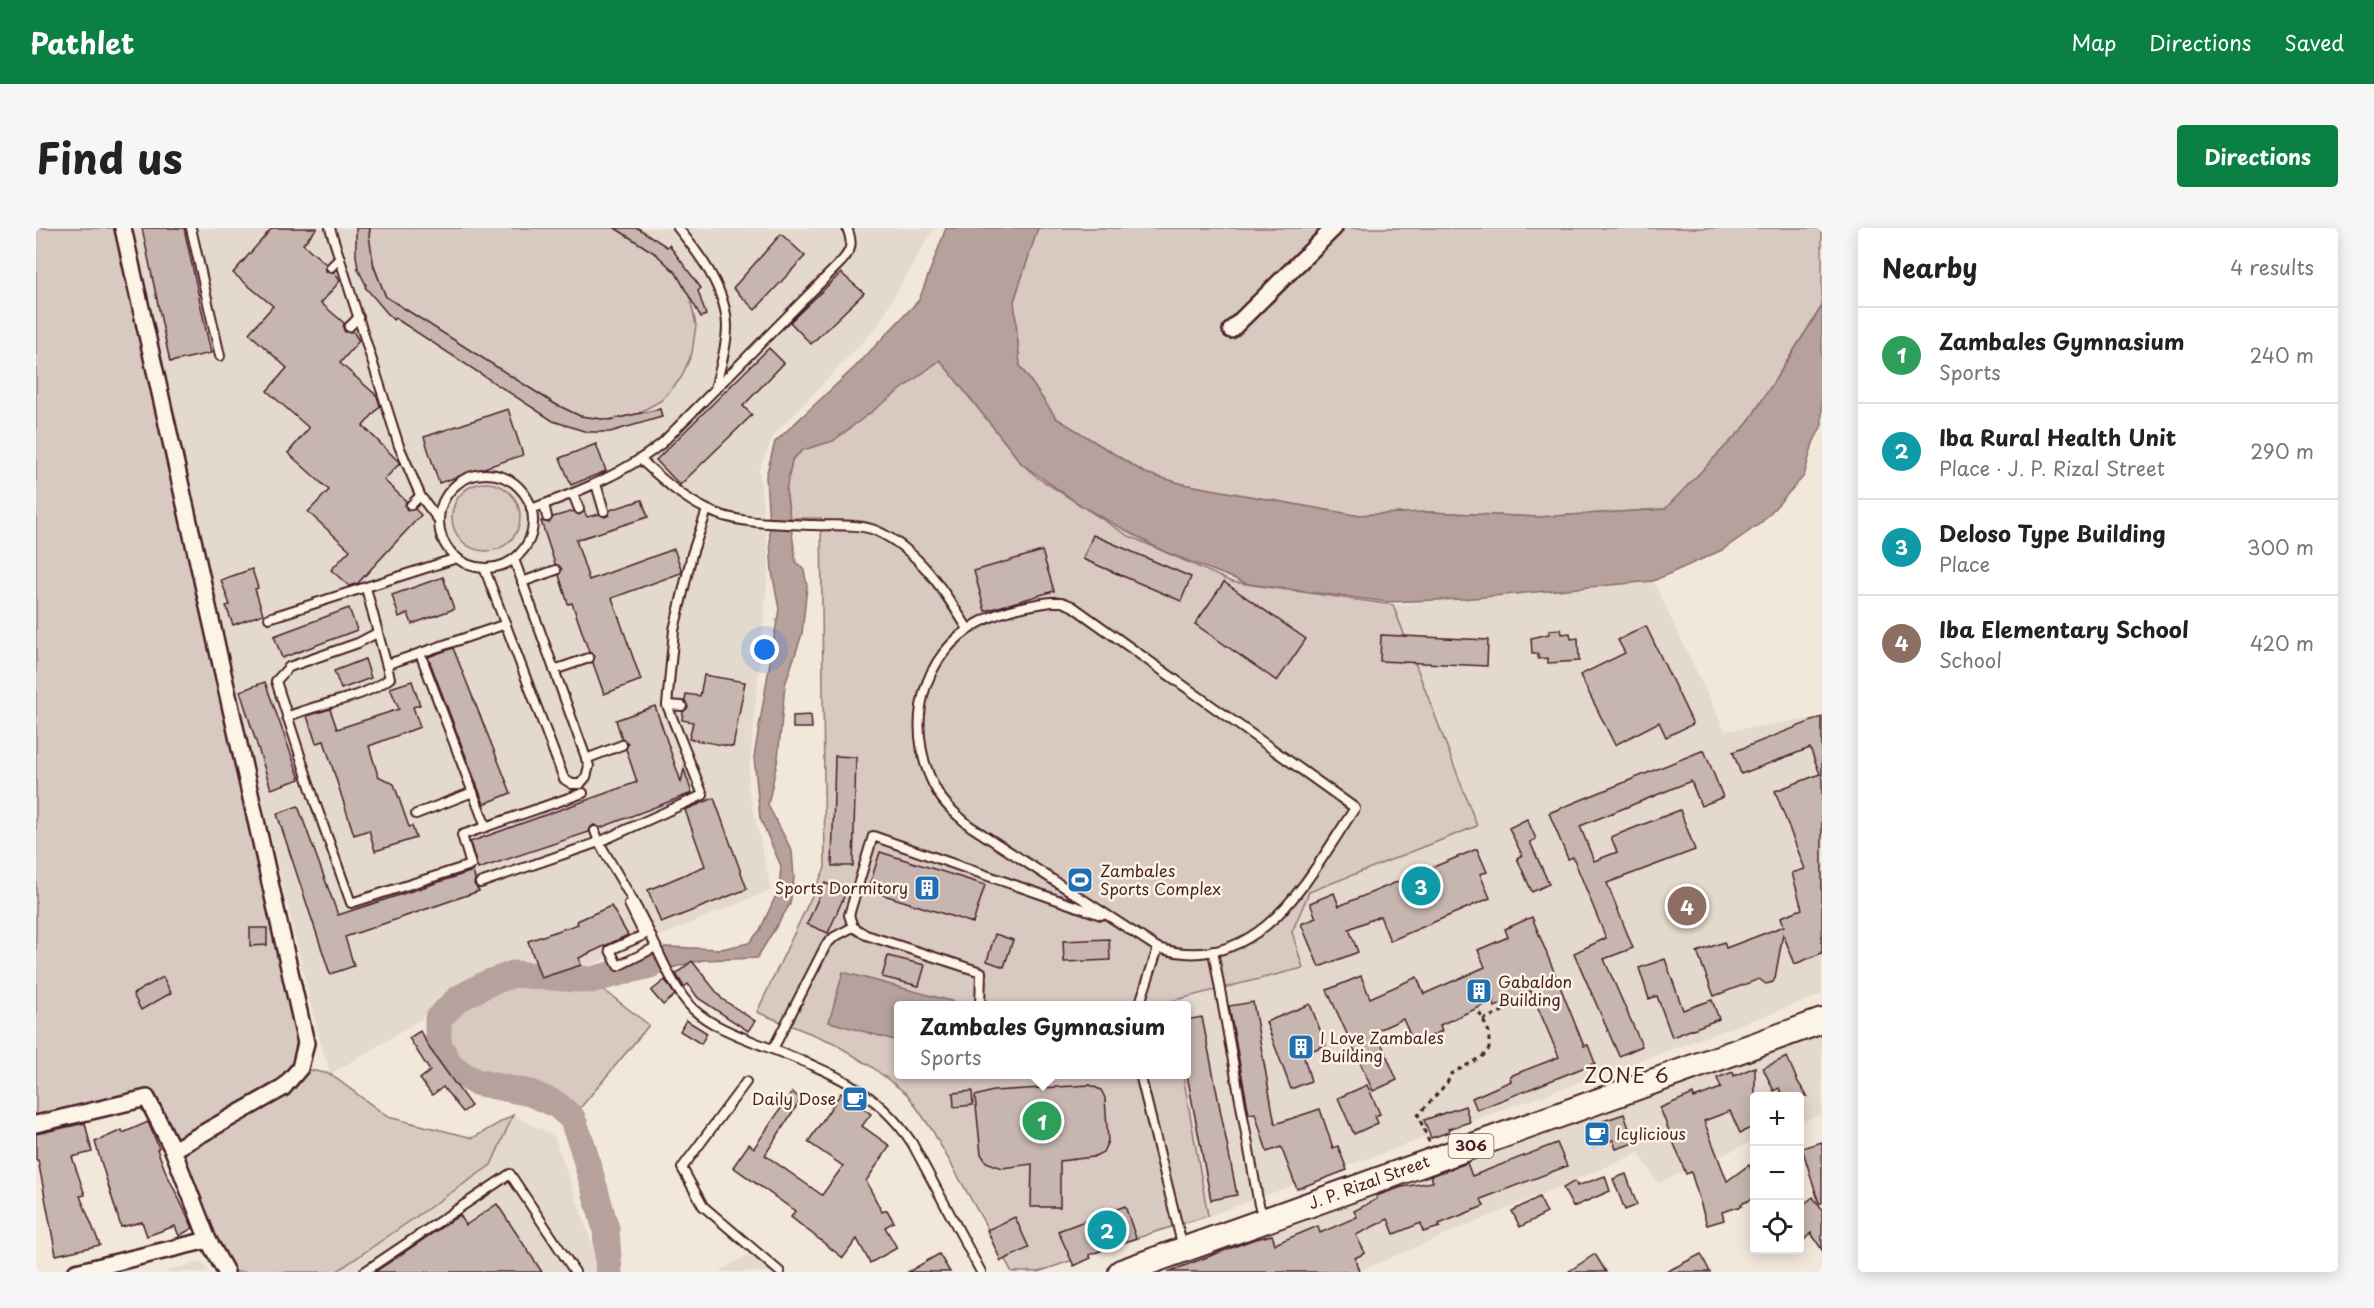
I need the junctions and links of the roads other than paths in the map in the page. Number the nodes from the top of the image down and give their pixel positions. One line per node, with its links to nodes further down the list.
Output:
1 (123, 228): 69 (street)
2 (191, 228): 12 (lane)
3 (330, 228): 7 (lane)
4 (678, 228): 15 (lane)
5 (847, 228): 15 (lane)
6 (1334, 228): 11 (street)
7 (340, 258): 8 (lane); 9 (lane)
8 (331, 267)
9 (359, 317): 10 (lane); 13 (lane)
10 (349, 327)
11 (1231, 330)
12 (220, 357)
13 (378, 379): 14 (lane); 16 (lane)
14 (370, 388)
15 (714, 391): 18 (lane)
16 (398, 442): 17 (lane); 21 (lane)
17 (391, 450)
18 (641, 460): 19 (lane); 26 (lane)
19 (596, 484): 20 (lane); 27 (lane)
20 (577, 489): 22 (lane); 25 (lane)
21 (420, 496): 23 (lane); 29 (lane)
22 (544, 504): 24 (lane); 28 (lane)
23 (411, 505)
24 (531, 509): 29 (lane); 31 (lane)
25 (579, 509)
26 (708, 510): 38 (lane); 44 (lane)
27 (604, 511)
28 (548, 517)
29 (438, 519): 30 (lane)
30 (457, 558): 32 (lane); 35 (lane)
31 (514, 559): 32 (lane); 34 (lane)
32 (485, 570): 37 (lane)
33 (556, 570): 34 (lane)
34 (522, 582): 43 (lane)
35 (366, 588): 36 (lane); 39 (lane)
36 (268, 618)
37 (506, 624): 40 (lane); 49 (lane)
38 (968, 629): 57 (lane); 61 (lane)
39 (377, 633): 42 (lane); 46 (lane)
40 (420, 653): 42 (lane); 50 (lane)
41 (589, 658): 43 (lane)
42 (388, 664): 46 (lane)
43 (554, 670): 48 (lane)
44 (667, 705): 45 (lane); 54 (lane)
45 (682, 706)
46 (287, 717): 52 (lane)
47 (622, 746): 48 (lane)
48 (586, 759): 49 (lane)
49 (580, 784): 52 (lane)
50 (473, 792): 51 (lane); 52 (lane)
51 (416, 814)
52 (486, 827)
53 (595, 831): 54 (lane)
54 (599, 842): 55 (lane); 56 (lane)
55 (480, 883)
56 (633, 901): 60 (lane); 60 (lane)
57 (1113, 919): 58 (lane); 59 (lane)
58 (853, 927): 62 (lane); 65 (lane)
59 (1158, 948): 61 (lane); 63 (lane)
60 (657, 949): 65 (lane)
61 (1214, 951): 70 (lane)
62 (980, 1001)
63 (1140, 1001)
64 (1822, 1021): 70 (main road, J. P. Rizal Street / 306)
65 (772, 1049): 78 (lane)
66 (1141, 1079): 72 (lane)
67 (746, 1082): 77 (lane)
68 (36, 1124): 69 (street)
69 (173, 1150): 71 (street)
70 (1265, 1220): 72 (main road, J. P. Rizal Street / 306)
71 (208, 1240): 73 (street); 74 (street)
72 (1184, 1249): 79 (main road, J. P. Rizal Street / 306)
73 (76, 1272)
74 (226, 1272)
75 (364, 1272): 76 (lane)
76 (575, 1272)
77 (780, 1272)
78 (981, 1272)
79 (1121, 1272)

